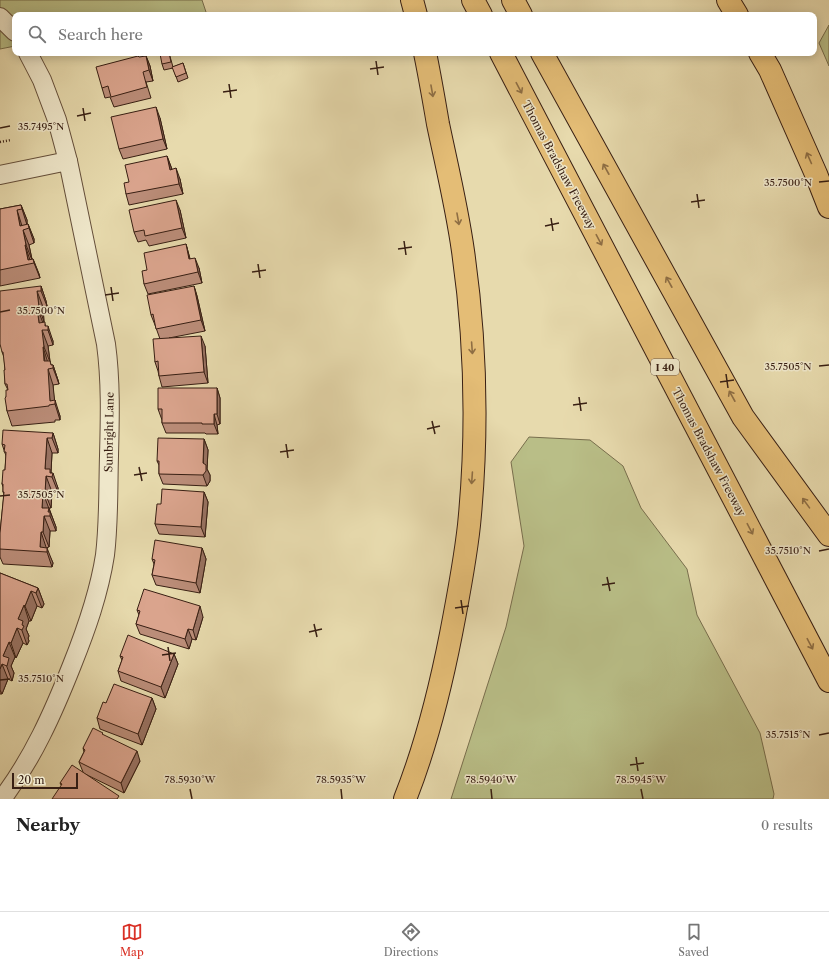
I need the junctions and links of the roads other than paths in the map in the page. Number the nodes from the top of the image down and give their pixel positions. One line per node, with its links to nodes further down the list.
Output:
1 (412, 0): 5 (highway)
2 (473, 0): 6 (highway)
3 (513, 0): 7 (highway)
4 (728, 0): 8 (highway)
5 (415, 12)
6 (479, 12)
7 (520, 12)
8 (735, 12)
9 (0, 17): 10 (street)
10 (12, 29)
11 (30, 56): 16 (street, Sunbright Lane)
12 (426, 56): 22 (highway, one-way to 22)
13 (503, 56): 20 (highway, Thomas Bradshaw Freeway / I 40, one-way to 20)
14 (544, 56): 19 (highway, one-way to 14)
15 (762, 56): 18 (highway, one-way to 15)
16 (68, 161): 17 (street); 21 (street, Sunbright Lane)
17 (0, 175)
18 (829, 207)
19 (829, 534)
20 (829, 681)
21 (2, 799)
22 (405, 799)

